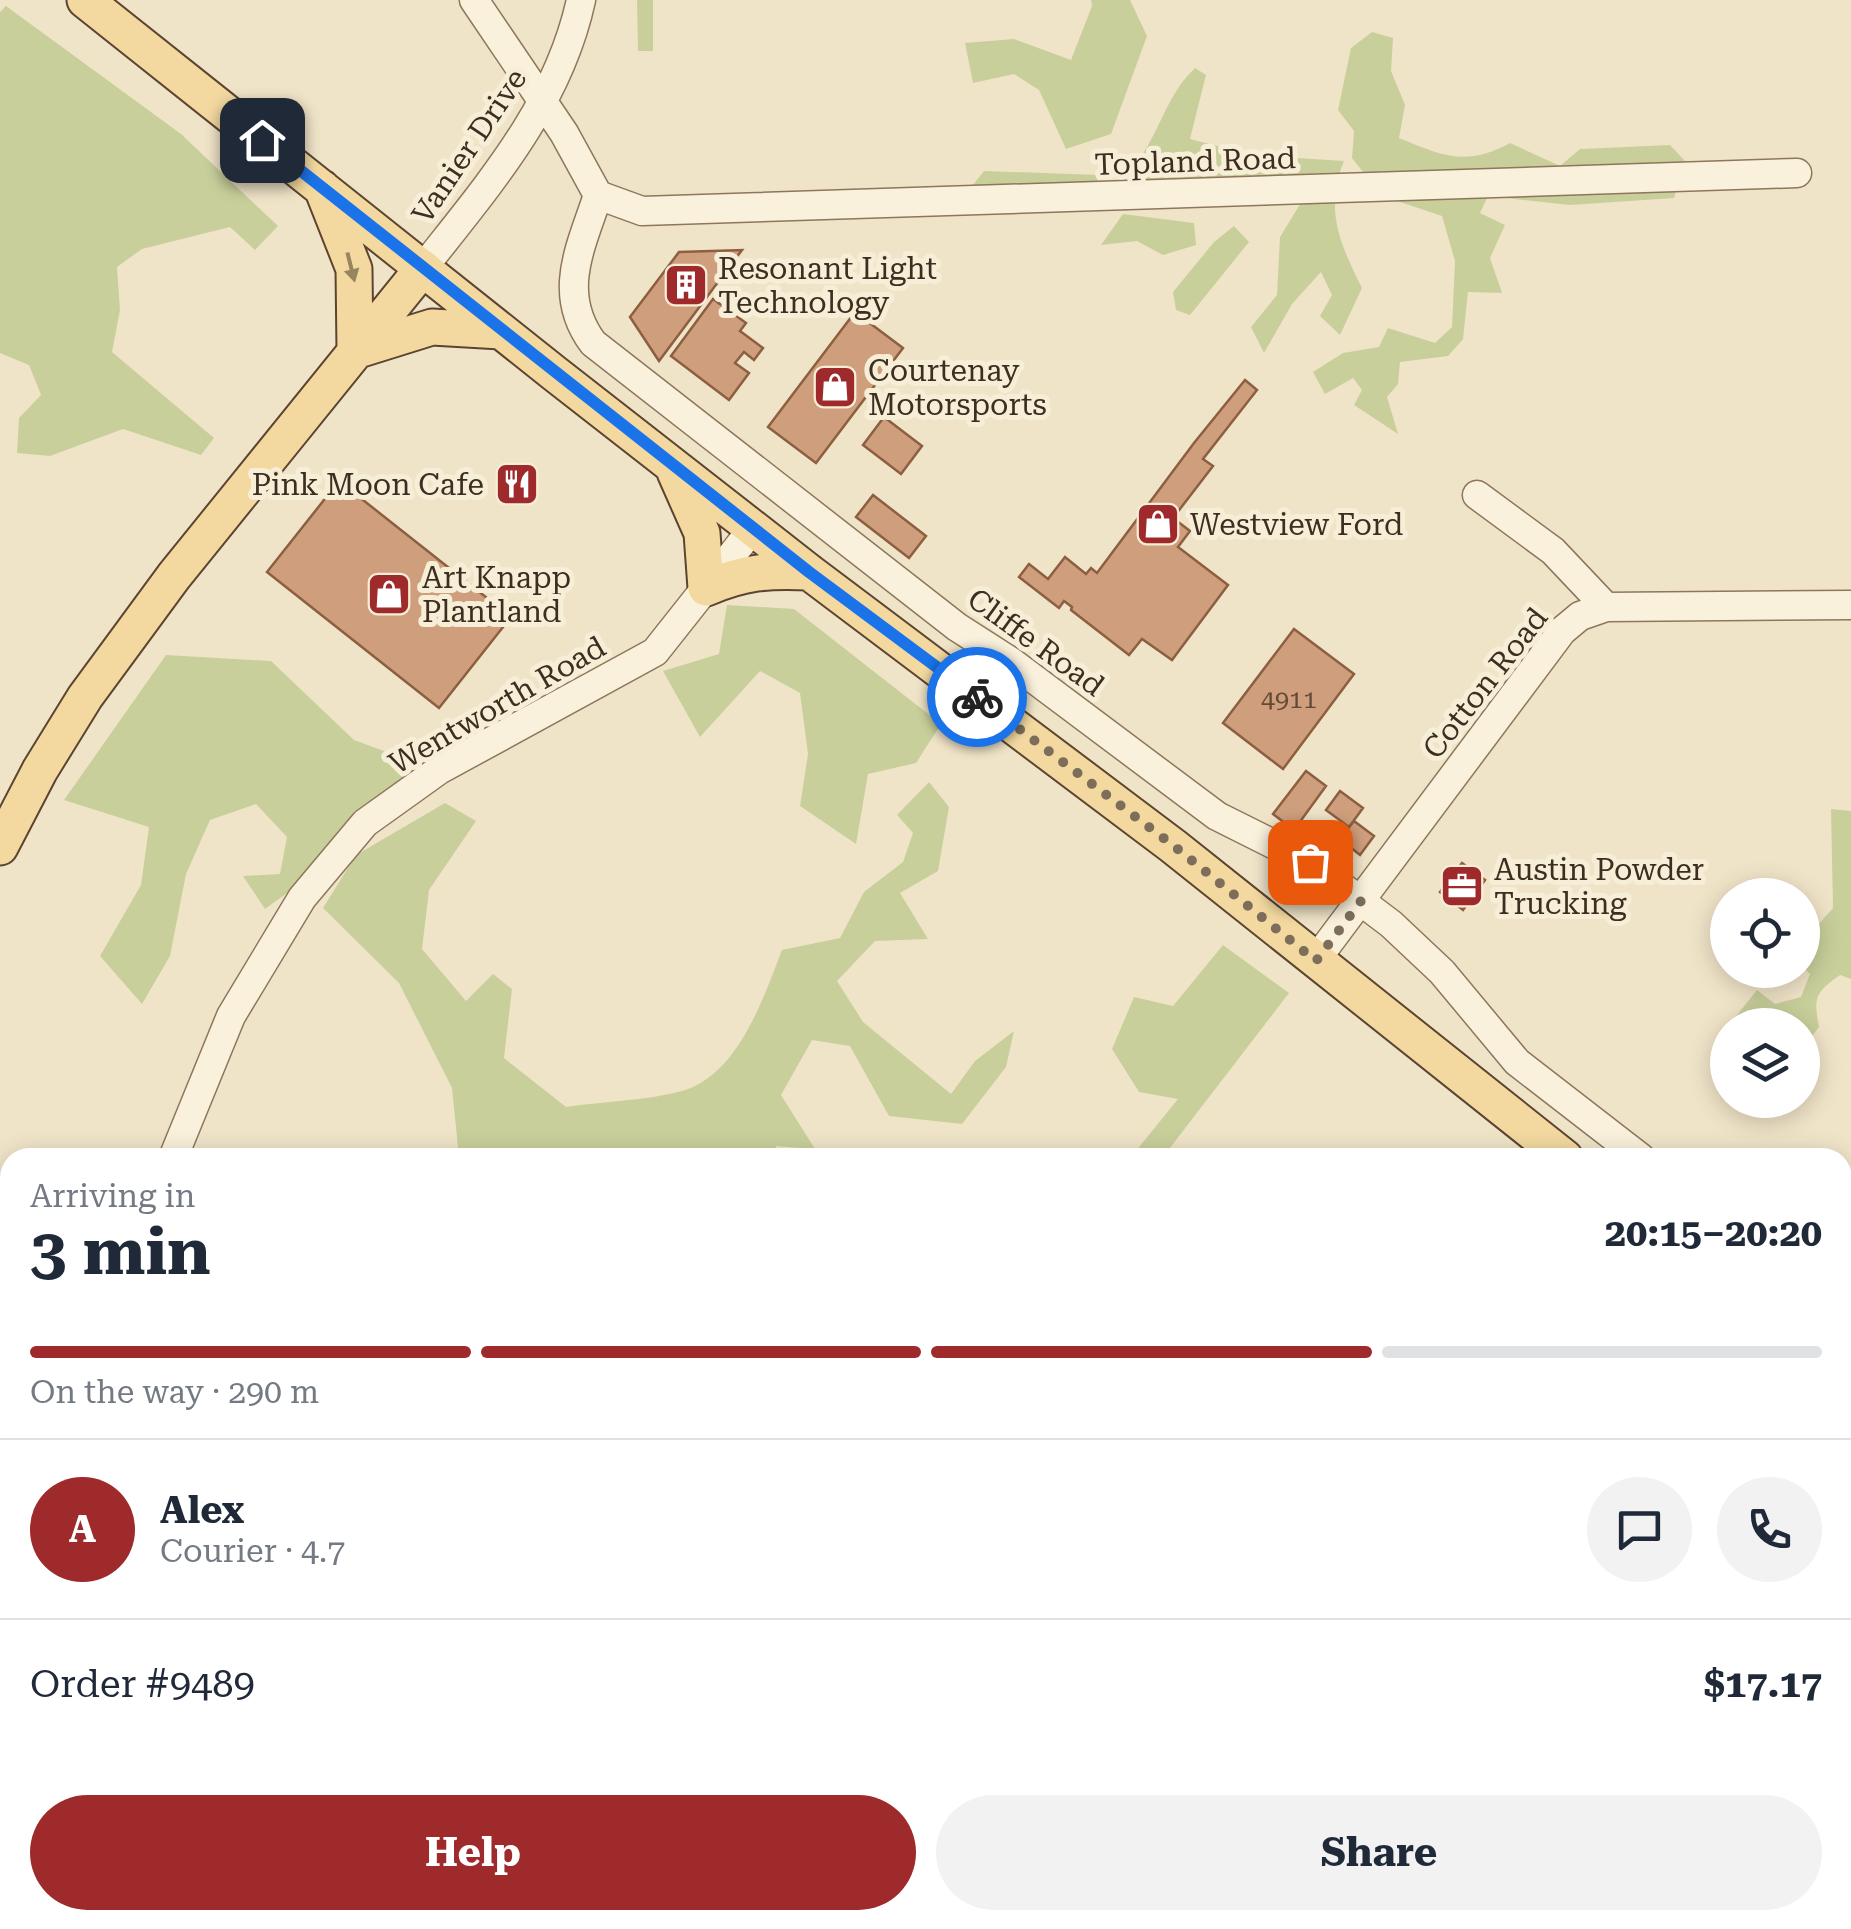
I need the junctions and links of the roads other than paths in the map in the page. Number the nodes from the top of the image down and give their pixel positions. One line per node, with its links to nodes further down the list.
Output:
1 (85, 0): 6 (main road)
2 (474, 0): 4 (street)
3 (581, 0): 4 (street, Vanier Drive)
4 (544, 103): 7 (street); 8 (street, Vanier Drive)
5 (1797, 173): 7 (street, Topland Road)
6 (322, 187): 8 (main road); 10 (main road, one-way to 10)
7 (598, 195): 19 (street, Cliffe Road)
8 (423, 268): 9 (main road); 10 (main road)
9 (501, 330): 10 (main road); 11 (main road)
10 (355, 351): 18 (main road)
11 (672, 464): 13 (main road); 15 (main road)
12 (1476, 494): 17 (street)
13 (754, 528): 14 (main road); 15 (street, Wentworth Road)
14 (809, 572): 15 (main road); 20 (main road)
15 (706, 588): 21 (street, Wentworth Road)
16 (1851, 604): 17 (street, Cotton Road)
17 (1606, 607): 19 (street, Cotton Road)
18 (0, 847)
19 (1361, 901): 20 (street, Cotton Road); 23 (street, Cliffe Road)
20 (1316, 961): 22 (main road)
21 (176, 1148)
22 (1552, 1148)
23 (1628, 1148)

